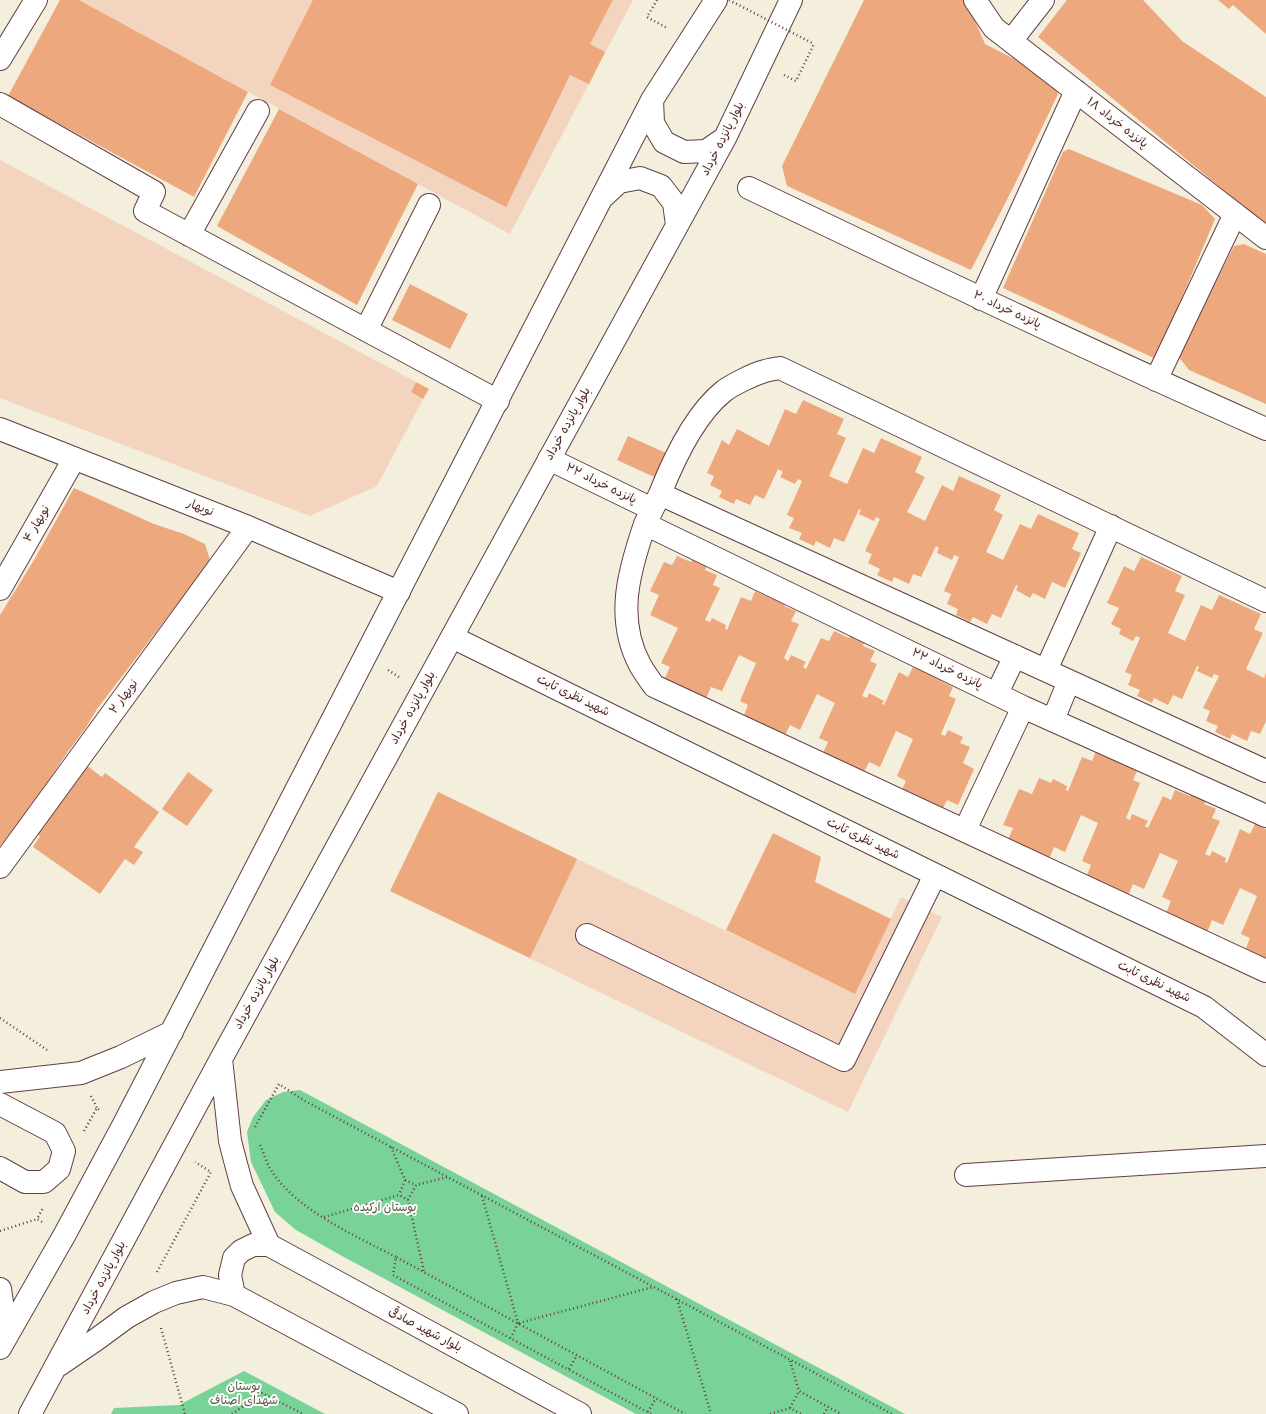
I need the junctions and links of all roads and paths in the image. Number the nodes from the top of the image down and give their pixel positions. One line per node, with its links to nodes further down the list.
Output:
1 (36, 0): 10 (street)
2 (656, 0): 8 (path)
3 (716, 0): 13 (street)
4 (729, 0): 11 (path, bridge)
5 (791, 0): 16 (street, بلوار پانزده خرداد)
6 (976, 0): 9 (street, پانزده خرداد ۱۸)
7 (1043, 0): 9 (street)
8 (648, 18)
9 (1011, 41): 12 (street, پانزده خرداد ۱۸)
10 (0, 59)
11 (796, 81)
12 (1076, 91): 20 (street, پانزده خرداد ۱۸); 24 (street)
13 (652, 100): 16 (street); 18 (street)
14 (0, 104): 22 (street)
15 (258, 111): 22 (street)
16 (725, 138): 21 (street, بلوار پانزده خرداد)
17 (749, 188): 24 (street, پانزده خرداد ۲۰)
18 (602, 197): 21 (street); 27 (street)
19 (429, 205): 25 (street)
20 (1235, 214): 23 (street, پانزده خرداد ۱۸); 26 (street)
21 (677, 225): 31 (street, بلوار پانزده خرداد)
22 (189, 235): 25 (street)
23 (1266, 238)
24 (981, 299): 26 (street, پانزده خرداد ۲۰)
25 (366, 330): 27 (street)
26 (1156, 380): 29 (street, پانزده خرداد ۲۰)
27 (498, 401): 36 (street)
28 (0, 429): 30 (street, نوبهار)
29 (1266, 429)
30 (74, 459): 34 (street, نوبهار); 35 (street, نوبهار ۴)
31 (550, 459): 32 (street, پانزده خرداد ۲۲); 38 (street, بلوار پانزده خرداد)
32 (652, 509): 33 (street); 39 (street, پانزده خرداد ۲۲); 44 (street, پانزده خرداد ۲۲); 49 (street)
33 (1111, 526): 37 (street); 41 (street)
34 (248, 527): 36 (street, نوبهار); 50 (street, نوبهار ۲)
35 (0, 589)
36 (399, 592): 40 (street)
37 (1266, 601)
38 (452, 637): 43 (street, بلوار پانزده خرداد); 51 (street, شهید نظری ثابت)
39 (1015, 656): 41 (street, پانزده خرداد ۲۲); 44 (street)
40 (365, 657): 43 (path); 54 (street)
41 (1046, 670): 42 (street, پانزده خرداد ۲۲)
42 (1069, 681): 46 (street); 47 (street, پانزده خرداد ۲۲)
43 (423, 690): 56 (street, بلوار پانزده خرداد)
44 (997, 694): 45 (street, پانزده خرداد ۲۲)
45 (1023, 707): 46 (street, پانزده خرداد ۲۲); 49 (street)
46 (1053, 720): 48 (street, پانزده خرداد ۲۲)
47 (1266, 771)
48 (1266, 816)
49 (965, 830): 53 (street)
50 (0, 867)
51 (935, 875): 52 (street); 55 (street, شهید نظری ثابت)
52 (586, 935)
53 (1266, 971)
54 (172, 1032): 57 (street); 84 (street)
55 (1266, 1055)
56 (221, 1059): 74 (street); 87 (street, بلوار پانزده خرداد)
57 (0, 1082)
58 (0, 1104): 63 (street)
59 (254, 1131): 61 (path)
60 (259, 1143): 71 (path)
61 (391, 1147): 65 (path); 66 (path)
62 (1266, 1156): 64 (street)
63 (0, 1168)
64 (966, 1175)
65 (448, 1177): 67 (path); 69 (path)
66 (405, 1180): 67 (path); 68 (path)
67 (416, 1185): 70 (path)
68 (398, 1195): 70 (path); 71 (path)
69 (481, 1195): 77 (path); 82 (path)
70 (408, 1200): 76 (path)
71 (323, 1217): 75 (path)
72 (37, 1219): 73 (path)
73 (0, 1230)
74 (269, 1245): 79 (street); 99 (street, بلوار شهید صادقی)
75 (396, 1257): 76 (path); 83 (path)
76 (424, 1272): 82 (path)
77 (653, 1287): 80 (path); 82 (path)
78 (0, 1289): 84 (street)
79 (234, 1295): 81 (street); 98 (street)
80 (677, 1299): 86 (path); 101 (path)
81 (154, 1302): 87 (street); 95 (path)
82 (518, 1323): 83 (path); 85 (path)
83 (511, 1338): 88 (path)
84 (3, 1342)
85 (577, 1355): 88 (path); 90 (path)
86 (789, 1360): 89 (path); 106 (path)
87 (56, 1367): 94 (street, بلوار پانزده خرداد)
88 (569, 1369): 93 (path)
89 (799, 1391): 91 (path); 92 (path)
90 (656, 1398): 93 (path); 100 (path)
91 (828, 1407): 104 (path); 105 (path)
92 (790, 1408): 102 (path); 103 (path)
93 (650, 1413)
94 (30, 1414)
95 (185, 1414)
96 (232, 1414): 97 (path)
97 (302, 1414)
98 (457, 1414)
99 (580, 1414)
100 (685, 1414)
101 (711, 1414)
102 (770, 1414)
103 (800, 1414)
104 (824, 1414)
105 (841, 1414)
106 (892, 1414)

